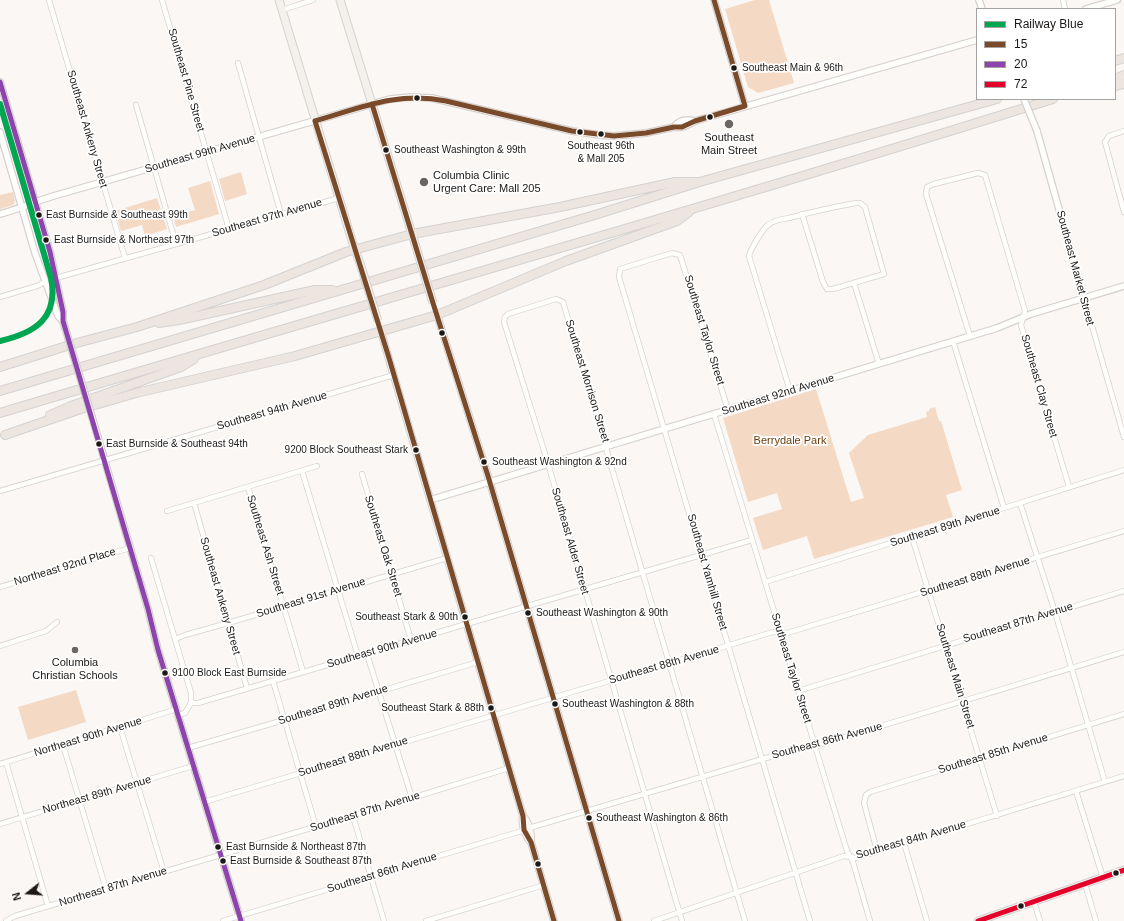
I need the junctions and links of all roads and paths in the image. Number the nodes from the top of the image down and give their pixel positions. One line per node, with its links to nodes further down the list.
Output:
1 (49, 0): 25 (street, Southeast Ankeny Street)
2 (162, 0): 23 (street, Southeast Pine Street)
3 (279, 0): 9 (main road)
4 (313, 0): 9 (street)
5 (340, 0): 16 (main road)
6 (714, 0): 18 (street)
7 (1117, 0): 8 (street)
8 (1089, 8)
9 (282, 10): 19 (main road)
10 (976, 40): 18 (street, Southeast 99th Avenue)
11 (238, 63): 22 (street)
12 (0, 82): 28 (street)
13 (993, 100): 26 (highway)
14 (1024, 100): 47 (street, Southeast Market Street, bridge)
15 (1050, 100): 30 (highway)
16 (372, 104): 18 (street, Southeast 99th Avenue); 19 (street, Southeast 99th Avenue); 36 (main road)
17 (136, 105): 24 (street)
18 (745, 106)
19 (315, 120): 22 (street, Southeast 99th Avenue); 27 (main road)
20 (1124, 131): 31 (street)
21 (0, 132): 29 (street)
22 (259, 137): 23 (street, Southeast 99th Avenue); 33 (street)
23 (207, 152): 24 (street, Southeast 99th Avenue); 35 (street, Southeast Pine Street)
24 (154, 167): 25 (street, Southeast 99th Avenue); 37 (street)
25 (102, 182): 28 (street, Southeast 99th Avenue); 40 (street, Southeast Ankeny Street)
26 (703, 182): 36 (highway); 45 (highway)
27 (339, 198): 33 (street, Southeast 97th Avenue); 38 (main road)
28 (35, 202): 29 (street, Southeast 99th Avenue); 41 (street)
29 (22, 208): 32 (street, Southeast 99th Avenue); 42 (street)
30 (692, 210): 49 (highway); 56 (highway)
31 (1124, 212)
32 (0, 214)
33 (281, 214): 35 (street, Southeast 97th Avenue)
34 (802, 214): 43 (street); 43 (street); 61 (street)
35 (229, 229): 37 (street, Southeast 97th Avenue)
36 (411, 230): 38 (highway); 49 (main road, bridge)
37 (176, 244): 40 (street, Southeast 97th Avenue)
38 (356, 251): 52 (highway); 53 (main road, bridge)
39 (677, 253): 62 (street, Southeast Taylor Street); 65 (street, Southeast Yamhill Street)
40 (125, 258): 41 (street, Southeast 97th Avenue)
41 (56, 278): 51 (street)
42 (45, 282): 46 (street); 51 (street)
43 (854, 283): 57 (street)
44 (1124, 286): 47 (street, Southeast 92nd Avenue)
45 (339, 290): 52 (highway); 60 (highway)
46 (0, 297)
47 (1084, 298): 50 (street, Southeast 92nd Avenue); 67 (street, Southeast Market Street)
48 (563, 302): 68 (street, Southeast Morrison Street); 70 (street, Southeast Alder Street)
49 (437, 315): 53 (highway); 75 (main road)
50 (1023, 317): 54 (street, Southeast 92nd Avenue); 54 (street, Southeast Clay Street); 77 (street, Southeast Clay Street)
51 (63, 321): 69 (street, bridge)
52 (137, 327): 58 (highway)
53 (381, 332): 59 (main road); 66 (highway)
54 (970, 336): 55 (street, Southeast 92nd Avenue)
55 (953, 342): 57 (street, Southeast 92nd Avenue); 82 (street)
56 (204, 353): 63 (highway); 66 (highway)
57 (878, 364): 61 (street, Southeast 92nd Avenue)
58 (0, 367)
59 (394, 375): 69 (street, Southeast 94th Avenue); 79 (main road)
60 (0, 391)
61 (790, 391): 62 (street, Southeast 92nd Avenue)
62 (728, 410): 64 (street, Southeast 92nd Avenue)
63 (0, 413)
64 (714, 414): 65 (street, Southeast 92nd Avenue); 86 (street, Southeast Taylor Street)
65 (664, 429): 68 (street, Southeast 92nd Avenue); 88 (street, Southeast Yamhill Street)
66 (2, 436)
67 (1124, 437)
68 (606, 446): 70 (street, Southeast 92nd Avenue); 92 (street, Southeast Morrison Street)
69 (104, 461): 78 (street, Southeast 94th Avenue); 87 (street)
70 (548, 465): 75 (street, Southeast 92nd Avenue); 96 (street, Southeast Alder Street)
71 (317, 466): 73 (street)
72 (1124, 470): 77 (street, Southeast 89th Avenue)
73 (302, 471): 76 (street); 97 (street)
74 (362, 474): 93 (street, Southeast Oak Street)
75 (490, 482): 79 (street, Southeast 92nd Avenue); 100 (main road)
76 (248, 487): 80 (street); 101 (street, Southeast Ash Street)
77 (1069, 487): 81 (street, Southeast 89th Avenue)
78 (0, 491)
79 (430, 500): 90 (main road)
80 (194, 503): 83 (street); 104 (street, Southeast Ankeny Street)
81 (1020, 503): 82 (street, Southeast 89th Avenue); 91 (street)
82 (1004, 508): 85 (street, Southeast 89th Avenue)
83 (167, 511)
84 (1124, 531): 91 (street, Southeast 88th Avenue)
85 (912, 536): 94 (street, Southeast 89th Avenue); 98 (street, Southeast Main Street)
86 (752, 540): 88 (street, Southeast 90th Avenue); 94 (street, Southeast Taylor Street)
87 (130, 548): 95 (street, Northeast 92nd Place); 127 (street)
88 (701, 554): 92 (street, Southeast 90th Avenue); 110 (street, Southeast Yamhill Street)
89 (151, 558): 107 (street)
90 (447, 558): 93 (street, Southeast 91st Avenue); 105 (main road)
91 (1037, 558): 98 (street, Southeast 88th Avenue); 102 (street)
92 (643, 572): 96 (street, Southeast 90th Avenue); 116 (street, Southeast Morrison Street)
93 (392, 574): 97 (street, Southeast 91st Avenue); 108 (street, Southeast Oak Street)
94 (765, 582): 106 (street, Southeast Taylor Street)
95 (0, 587)
96 (584, 589): 100 (street, Southeast 90th Avenue); 119 (street, Southeast Alder Street)
97 (338, 590): 101 (street, Southeast 91st Avenue); 114 (street)
98 (929, 591): 106 (street, Southeast 88th Avenue); 111 (street, Southeast Main Street)
99 (1124, 591): 102 (street, Southeast 87th Avenue)
100 (526, 606): 105 (street, Southeast 90th Avenue); 124 (main road)
101 (283, 607): 104 (street, Southeast 91st Avenue); 118 (street, Southeast Ash Street)
102 (1055, 612): 111 (street, Southeast 87th Avenue); 117 (street)
103 (57, 622): 109 (street)
104 (228, 623): 107 (street, Southeast 91st Avenue); 121 (street, Southeast Ankeny Street)
105 (467, 624): 108 (street, Southeast 90th Avenue); 115 (main road)
106 (780, 633): 110 (street, Southeast 88th Avenue); 122 (street, Southeast Taylor Street)
107 (175, 639): 126 (street)
108 (412, 640): 113 (street, Southeast 90th Avenue)
109 (0, 646)
110 (728, 646): 116 (street, Southeast 88th Avenue); 138 (street, Southeast Yamhill Street)
111 (945, 646): 122 (street, Southeast 87th Avenue); 125 (street, Southeast Main Street)
112 (1124, 652): 117 (street, Southeast 86th Avenue)
113 (367, 654): 114 (street, Southeast 90th Avenue); 123 (street)
114 (358, 656): 118 (street, Southeast 90th Avenue)
115 (478, 662): 123 (street, Southeast 89th Avenue); 129 (main road)
116 (669, 663): 119 (street, Southeast 88th Avenue); 145 (street, Southeast Morrison Street)
117 (1071, 668): 125 (street, Southeast 86th Avenue); 131 (street)
118 (303, 672): 120 (street, Southeast 90th Avenue)
119 (611, 680): 124 (street, Southeast 88th Avenue); 149 (street, Southeast Alder Street)
120 (273, 681): 121 (street, Southeast 90th Avenue); 130 (street)
121 (247, 688): 126 (street, Southeast 90th Avenue)
122 (798, 690): 135 (street, Southeast Taylor Street)
123 (379, 691): 130 (street, Southeast 89th Avenue); 134 (street)
124 (552, 697): 129 (street, Southeast 88th Avenue); 153 (main road)
125 (962, 702): 135 (street, Southeast 86th Avenue); 137 (street, Southeast Main Street)
126 (191, 703): 127 (street)
127 (178, 712): 132 (street, Northeast 90th Avenue); 136 (street)
128 (1124, 714): 131 (street, Southeast 85th Avenue)
129 (494, 715): 134 (street, Southeast 88th Avenue); 142 (main road)
130 (284, 720): 136 (street, Southeast 89th Avenue); 143 (street)
131 (1088, 725): 137 (street, Southeast 85th Avenue); 146 (street)
132 (120, 728): 133 (street, Northeast 90th Avenue); 147 (street)
133 (63, 745): 139 (street, Northeast 90th Avenue); 151 (street)
134 (395, 745): 143 (street, Southeast 88th Avenue); 150 (street)
135 (815, 745): 138 (street, Southeast 86th Avenue); 163 (street, Southeast Taylor Street)
136 (188, 748): 141 (street)
137 (980, 758): 155 (street, Southeast Main Street); 161 (street, Southeast 85th Avenue)
138 (762, 759): 145 (street, Southeast 86th Avenue); 166 (street, Southeast Yamhill Street)
139 (6, 762): 140 (street, Northeast 90th Avenue); 156 (street)
140 (0, 764)
141 (193, 766): 147 (street, Northeast 89th Avenue); 152 (street)
142 (509, 768): 150 (street, Southeast 87th Avenue); 159 (main road)
143 (300, 774): 152 (street, Southeast 88th Avenue); 158 (street)
144 (1124, 776): 146 (street, Southeast 84th Avenue)
145 (703, 777): 149 (street, Southeast 86th Avenue); 172 (street, Southeast Morrison Street)
146 (1105, 782): 148 (street, Southeast 84th Avenue)
147 (137, 783): 151 (street, Northeast 89th Avenue); 165 (street)
148 (1076, 791): 155 (street, Southeast 84th Avenue); 168 (street)
149 (644, 794): 153 (street, Southeast 86th Avenue); 175 (street, Southeast Alder Street)
150 (412, 798): 154 (street, Southeast 87th Avenue)
151 (80, 800): 156 (street, Northeast 89th Avenue); 171 (street)
152 (204, 802): 162 (street)
153 (586, 811): 159 (street, Southeast 86th Avenue); 182 (main road)
154 (353, 816): 158 (street, Southeast 87th Avenue); 167 (street)
155 (996, 816): 160 (street, Southeast 84th Avenue)
156 (22, 817): 157 (street, Northeast 89th Avenue); 174 (street)
157 (0, 824)
158 (316, 827): 162 (street, Southeast 87th Avenue)
159 (527, 829): 167 (street, Southeast 86th Avenue); 170 (main road)
160 (904, 843): 161 (street, Southeast 84th Avenue); 188 (street)
161 (877, 851): 163 (street, Southeast 84th Avenue)
162 (221, 855): 165 (street, Northeast 87th Avenue); 176 (street)
163 (850, 857): 166 (street, Southeast 84th Avenue); 187 (street, Southeast Taylor Street)
164 (1124, 870): 168 (main road)
165 (164, 872): 171 (street, Northeast 87th Avenue)
166 (795, 872): 172 (street, Southeast 84th Avenue); 186 (street, Southeast Yamhill Street)
167 (371, 876): 176 (street, Southeast 86th Avenue); 179 (street)
168 (1103, 878): 169 (main road)
169 (1085, 884): 173 (main road); 191 (street)
170 (544, 885): 180 (street); 181 (main road)
171 (106, 889): 174 (street, Northeast 87th Avenue)
172 (737, 892): 175 (street, Southeast 84th Avenue); 185 (street, Southeast Morrison Street)
173 (1034, 902): 189 (main road); 190 (street)
174 (48, 906): 177 (street, Northeast 87th Avenue)
175 (680, 912): 183 (street, Southeast 84th Avenue); 184 (street, Southeast Alder Street)
176 (240, 918): 178 (street, Southeast 86th Avenue)
177 (6, 921)
178 (222, 921)
179 (384, 921)
180 (426, 921)
181 (554, 921)
182 (619, 921)
183 (654, 921)
184 (682, 921)
185 (745, 921)
186 (810, 921)
187 (870, 921)
188 (927, 921)
189 (981, 921)
190 (1040, 921)
191 (1096, 921)

